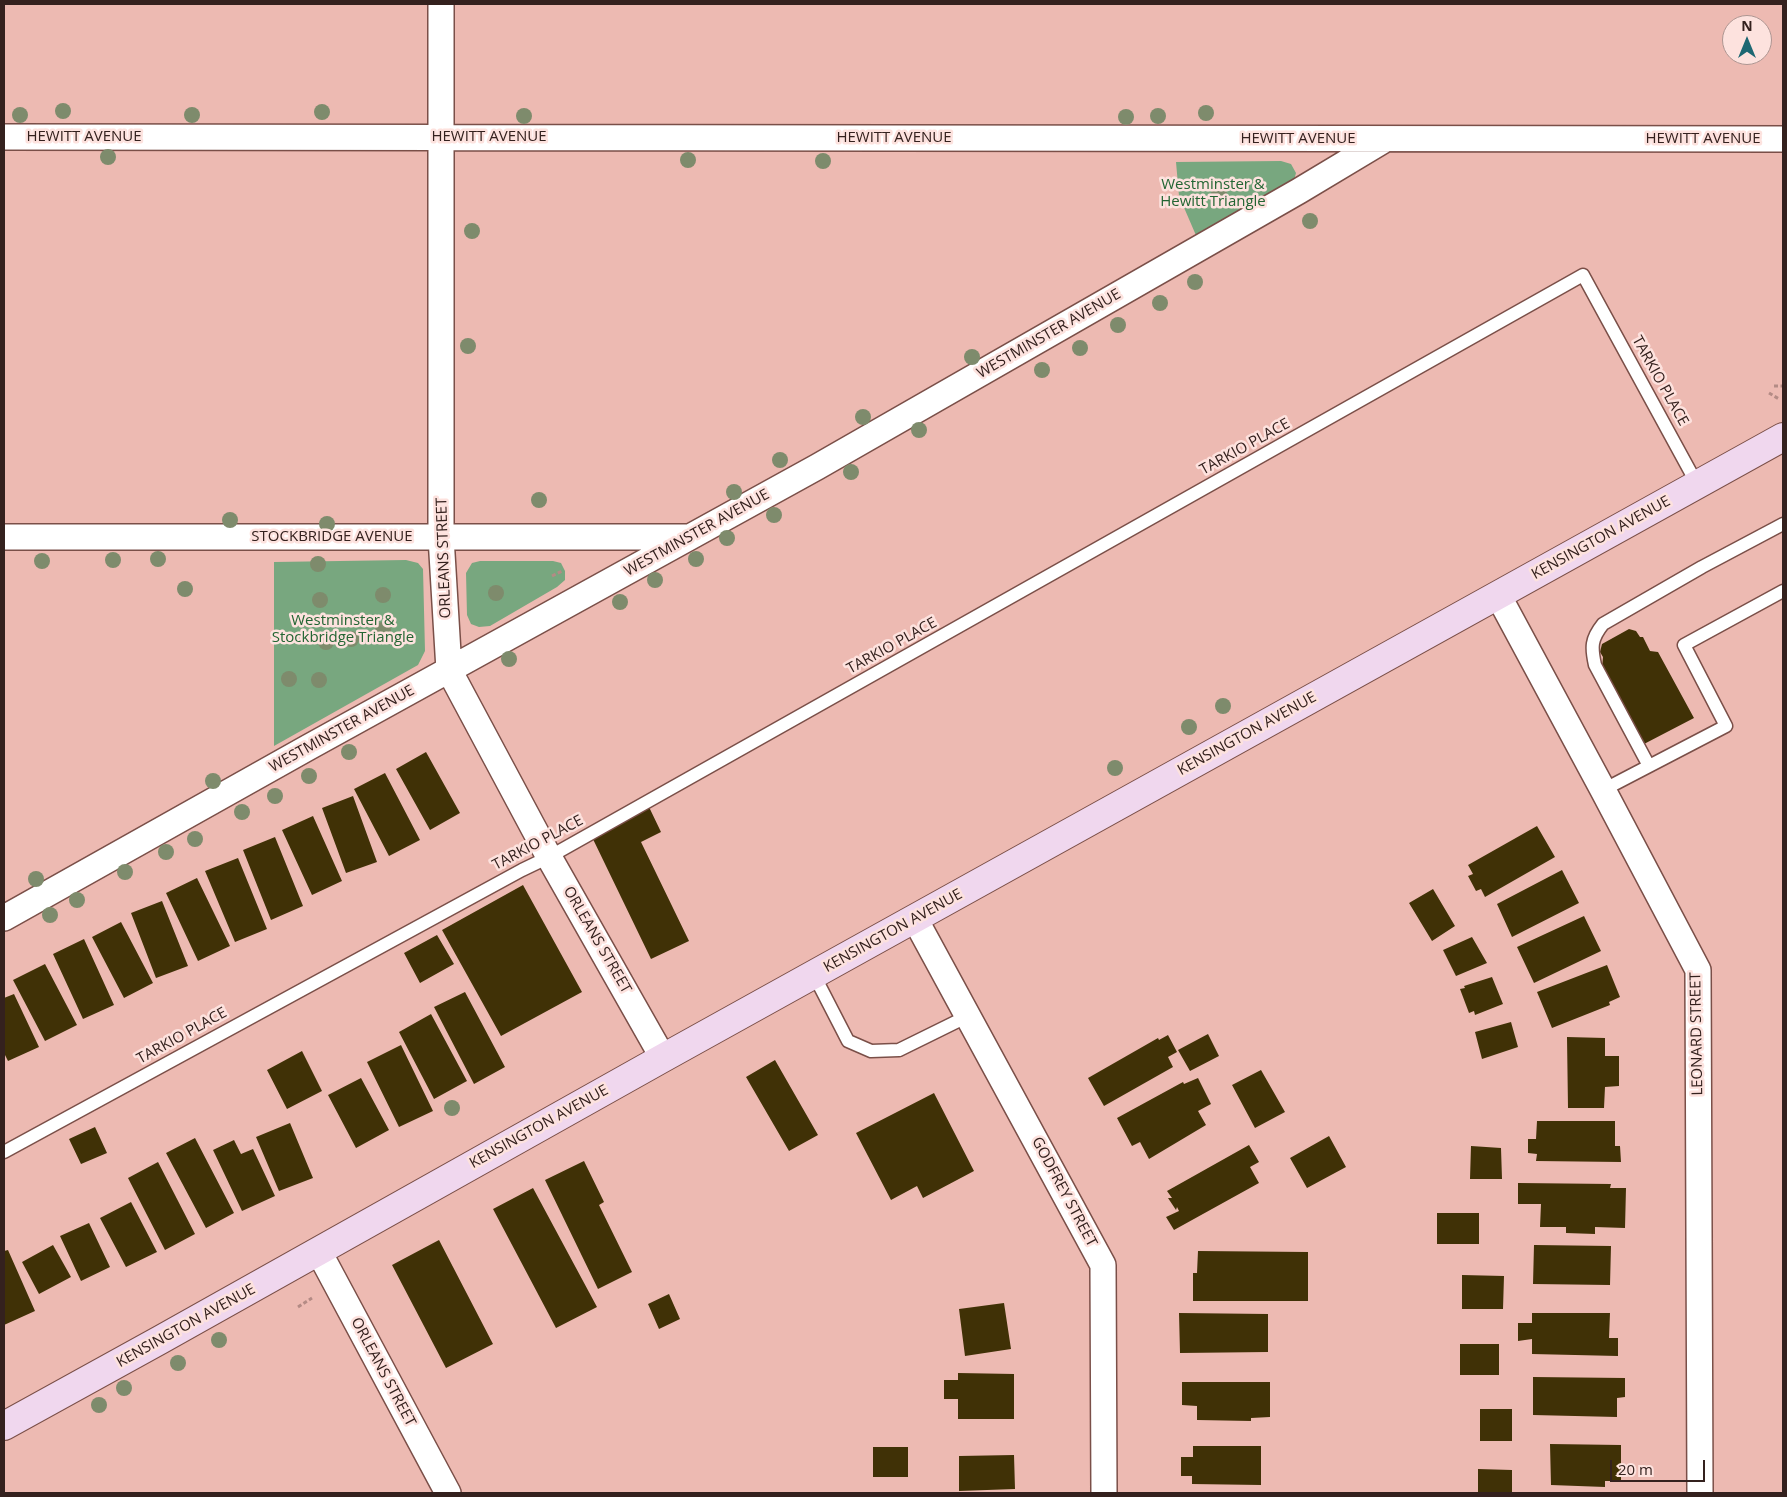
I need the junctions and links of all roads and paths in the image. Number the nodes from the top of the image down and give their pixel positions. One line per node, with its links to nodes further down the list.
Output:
1 (441, 4): 3 (street, ORLEANS STREET)
2 (4, 137): 3 (street, HEWITT AVENUE)
3 (441, 137): 5 (street, HEWITT AVENUE); 15 (street, ORLEANS STREET)
4 (1783, 138): 5 (street, HEWITT AVENUE)
5 (1385, 139): 13 (street, WESTMINSTER AVENUE)
6 (1774, 386): 7 (path)
7 (1783, 386)
8 (1769, 393): 9 (path)
9 (1779, 399)
10 (1783, 437): 11 (street, KENSINGTON AVENUE)
11 (1697, 484): 19 (street, KENSINGTON AVENUE); 23 (lane, TARKIO PLACE)
12 (1783, 524): 21 (lane)
13 (690, 536): 15 (street, STOCKBRIDGE AVENUE); 20 (street, WESTMINSTER AVENUE)
14 (4, 537): 15 (street, STOCKBRIDGE AVENUE)
15 (441, 537): 20 (street, ORLEANS STREET)
16 (562, 571): 17 (path)
17 (552, 576)
18 (1783, 591): 21 (lane)
19 (1498, 595): 22 (street, LEONARD STREET); 25 (street, KENSINGTON AVENUE)
20 (449, 670): 23 (street, ORLEANS STREET); 24 (street, WESTMINSTER AVENUE)
21 (1649, 766): 22 (lane)
22 (1604, 790): 36 (street, LEONARD STREET)
23 (549, 857): 28 (street, ORLEANS STREET); 29 (lane, TARKIO PLACE)
24 (4, 918)
25 (915, 919): 26 (street, KENSINGTON AVENUE); 27 (street, GODFREY STREET)
26 (814, 975): 27 (lane); 28 (street, KENSINGTON AVENUE)
27 (968, 1016): 35 (street, GODFREY STREET)
28 (663, 1058): 30 (street, KENSINGTON AVENUE)
29 (4, 1152)
30 (318, 1252): 33 (street, KENSINGTON AVENUE); 34 (street, ORLEANS STREET)
31 (313, 1297): 32 (path)
32 (298, 1307)
33 (4, 1426)
34 (448, 1493)
35 (1104, 1493)
36 (1700, 1493)

